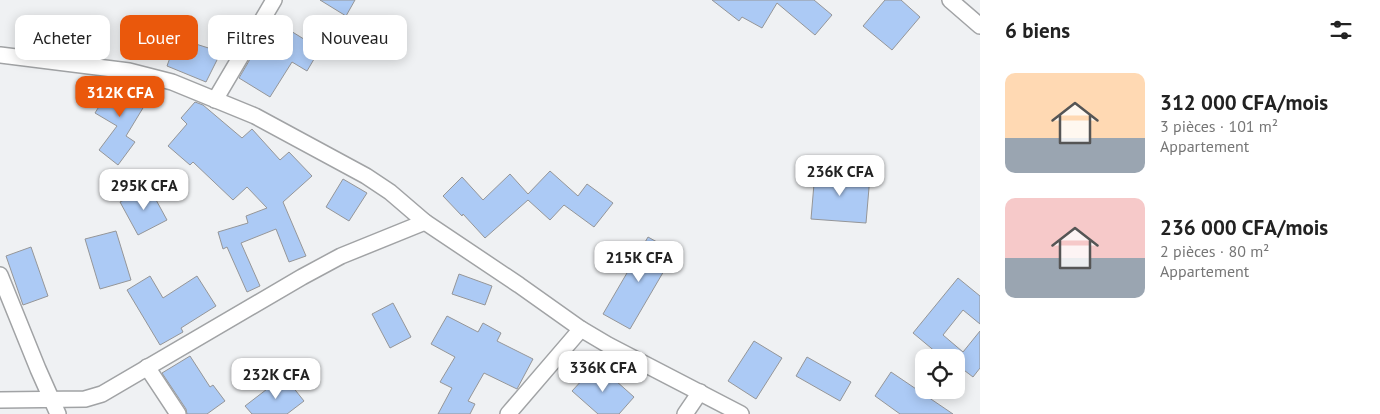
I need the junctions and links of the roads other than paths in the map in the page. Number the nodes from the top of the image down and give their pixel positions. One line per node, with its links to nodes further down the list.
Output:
1 (274, 0): 5 (street)
2 (950, 0): 3 (street)
3 (980, 26)
4 (0, 55): 5 (street)
5 (215, 100): 6 (street)
6 (425, 222): 8 (street); 9 (street)
7 (0, 275): 12 (street)
8 (581, 329): 10 (street); 14 (street)
9 (147, 367): 12 (street); 13 (street)
10 (700, 392): 15 (street); 16 (street)
11 (0, 400): 12 (street)
12 (55, 407)
13 (178, 414)
14 (508, 414)
15 (685, 414)
16 (741, 414)

